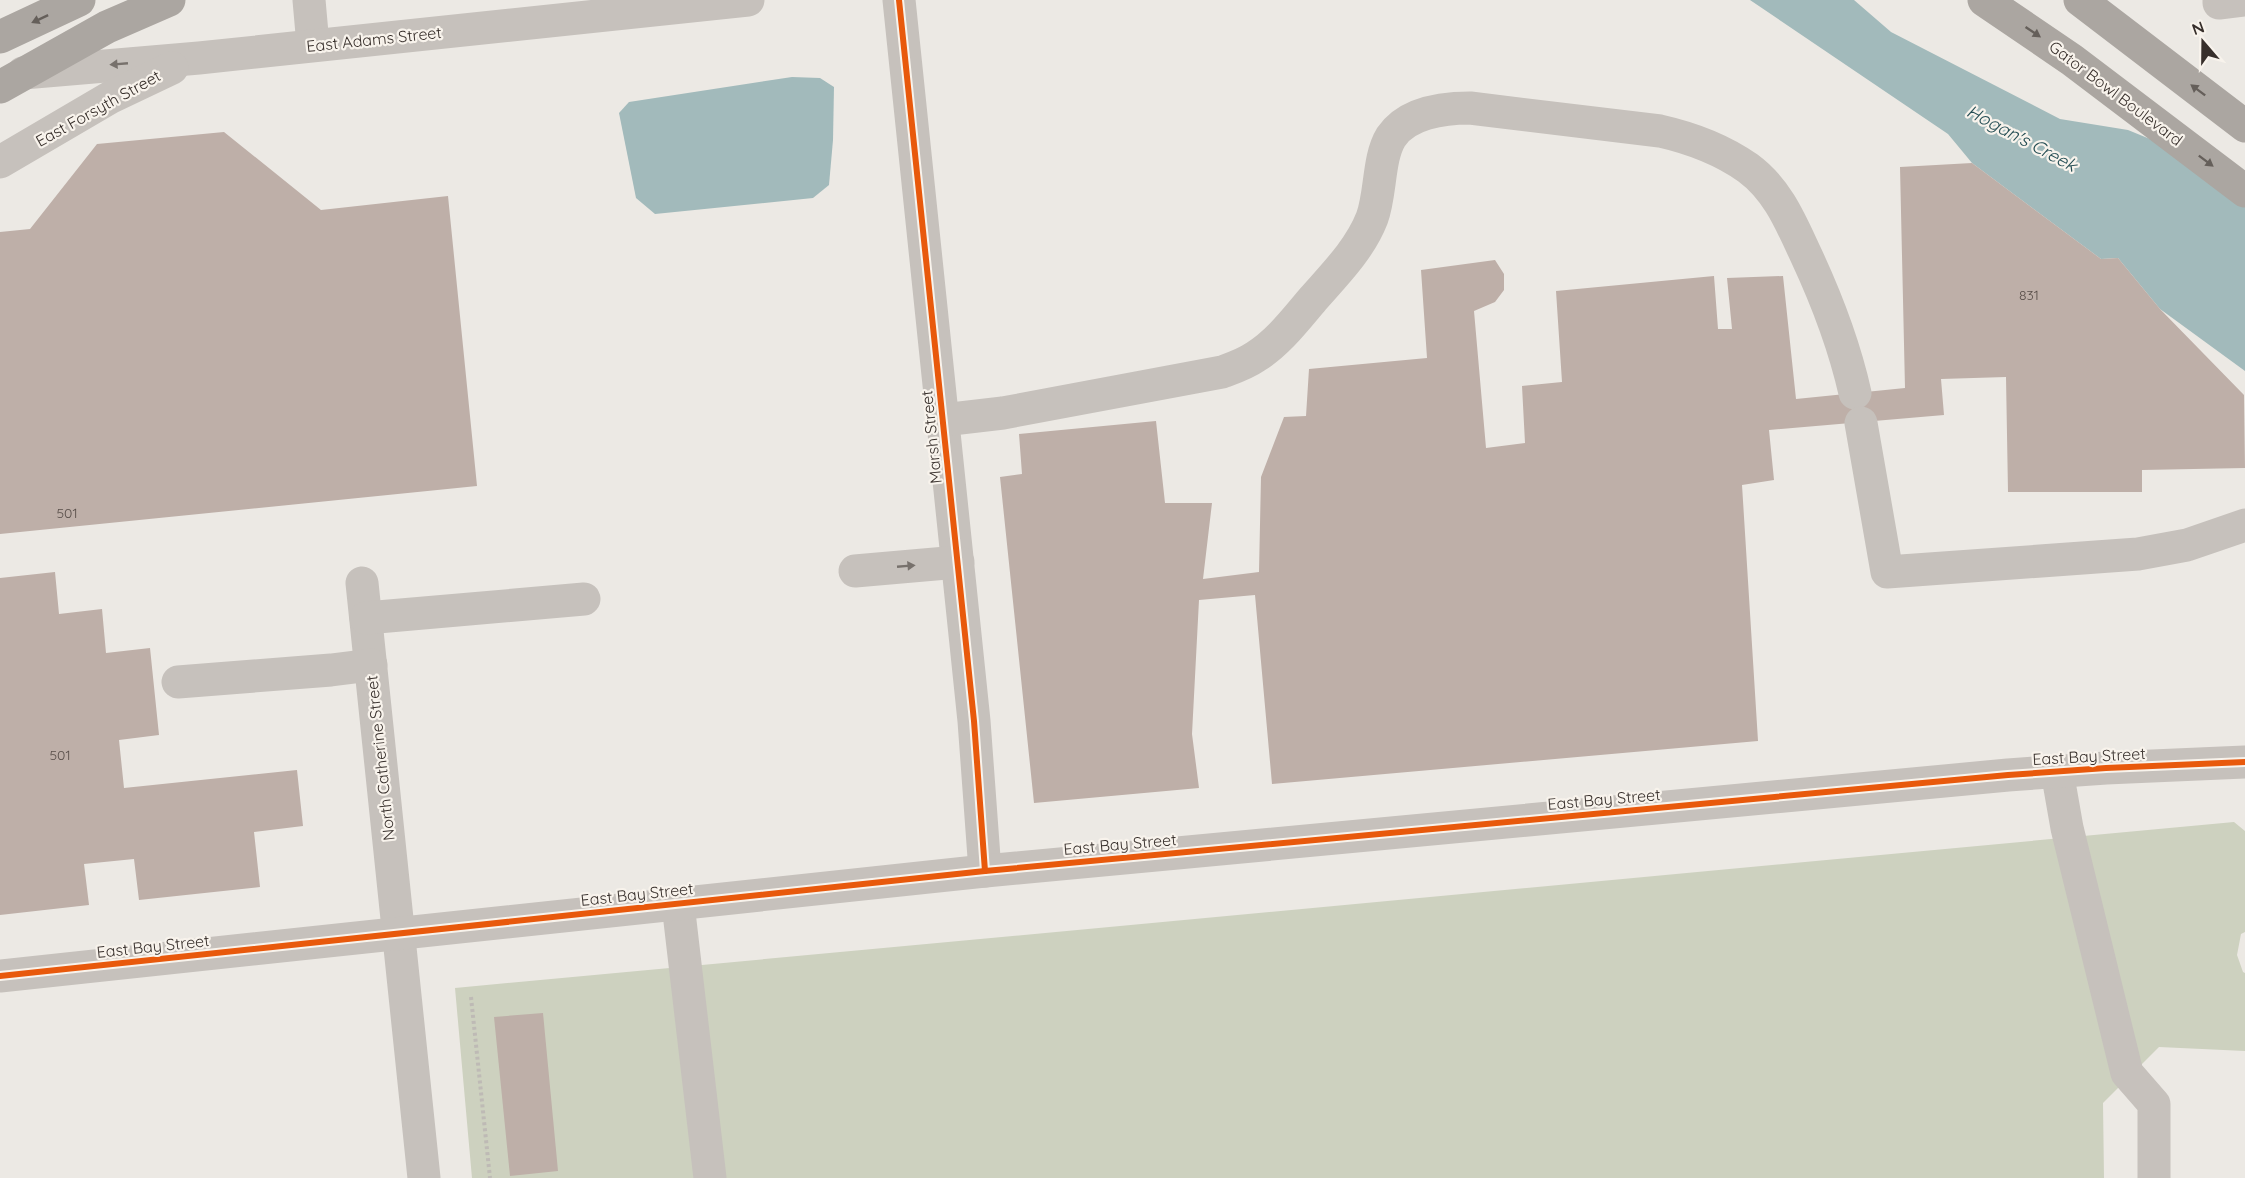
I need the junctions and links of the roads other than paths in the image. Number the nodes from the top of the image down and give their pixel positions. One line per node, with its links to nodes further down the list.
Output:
1 (79, 0): 11 (main road, one-way to 11)
2 (169, 0): 15 (main road, bridge)
3 (309, 0): 12 (street)
4 (748, 0): 10 (street, East Adams Street)
5 (900, 0): 19 (street, Marsh Street)
6 (1984, 0): 18 (main road, Gator Bowl Boulevard, one-way to 18)
7 (2080, 0): 16 (main road, one-way to 7)
8 (2219, 0): 9 (street)
9 (2245, 0)
10 (636, 6): 12 (street, East Adams Street)
11 (0, 37)
12 (313, 45): 13 (street, East Adams Street)
13 (199, 58): 14 (street, East Adams Street, one-way to 14); 17 (street, East Forsyth Street)
14 (0, 75)
15 (0, 87)
16 (2245, 126)
17 (0, 162)
18 (2245, 191)
19 (943, 420): 20 (street); 21 (street, Marsh Street)
20 (2245, 525)
21 (958, 562): 22 (street, one-way to 21); 30 (street, Marsh Street)
22 (855, 571)
23 (362, 583): 25 (street, North Catherine Street)
24 (584, 599): 25 (street)
25 (366, 618): 26 (street, North Catherine Street)
26 (371, 664): 27 (street); 32 (street, North Catherine Street)
27 (178, 682)
28 (2245, 762): 29 (street, East Bay Street)
29 (2057, 771): 30 (street, East Bay Street); 36 (street)
30 (985, 871): 31 (street, East Bay Street)
31 (678, 904): 32 (street, East Bay Street); 35 (street)
32 (398, 933): 33 (street, East Bay Street); 34 (street, North Catherine Street)
33 (0, 976)
34 (424, 1178)
35 (710, 1178)
36 (2154, 1178)

